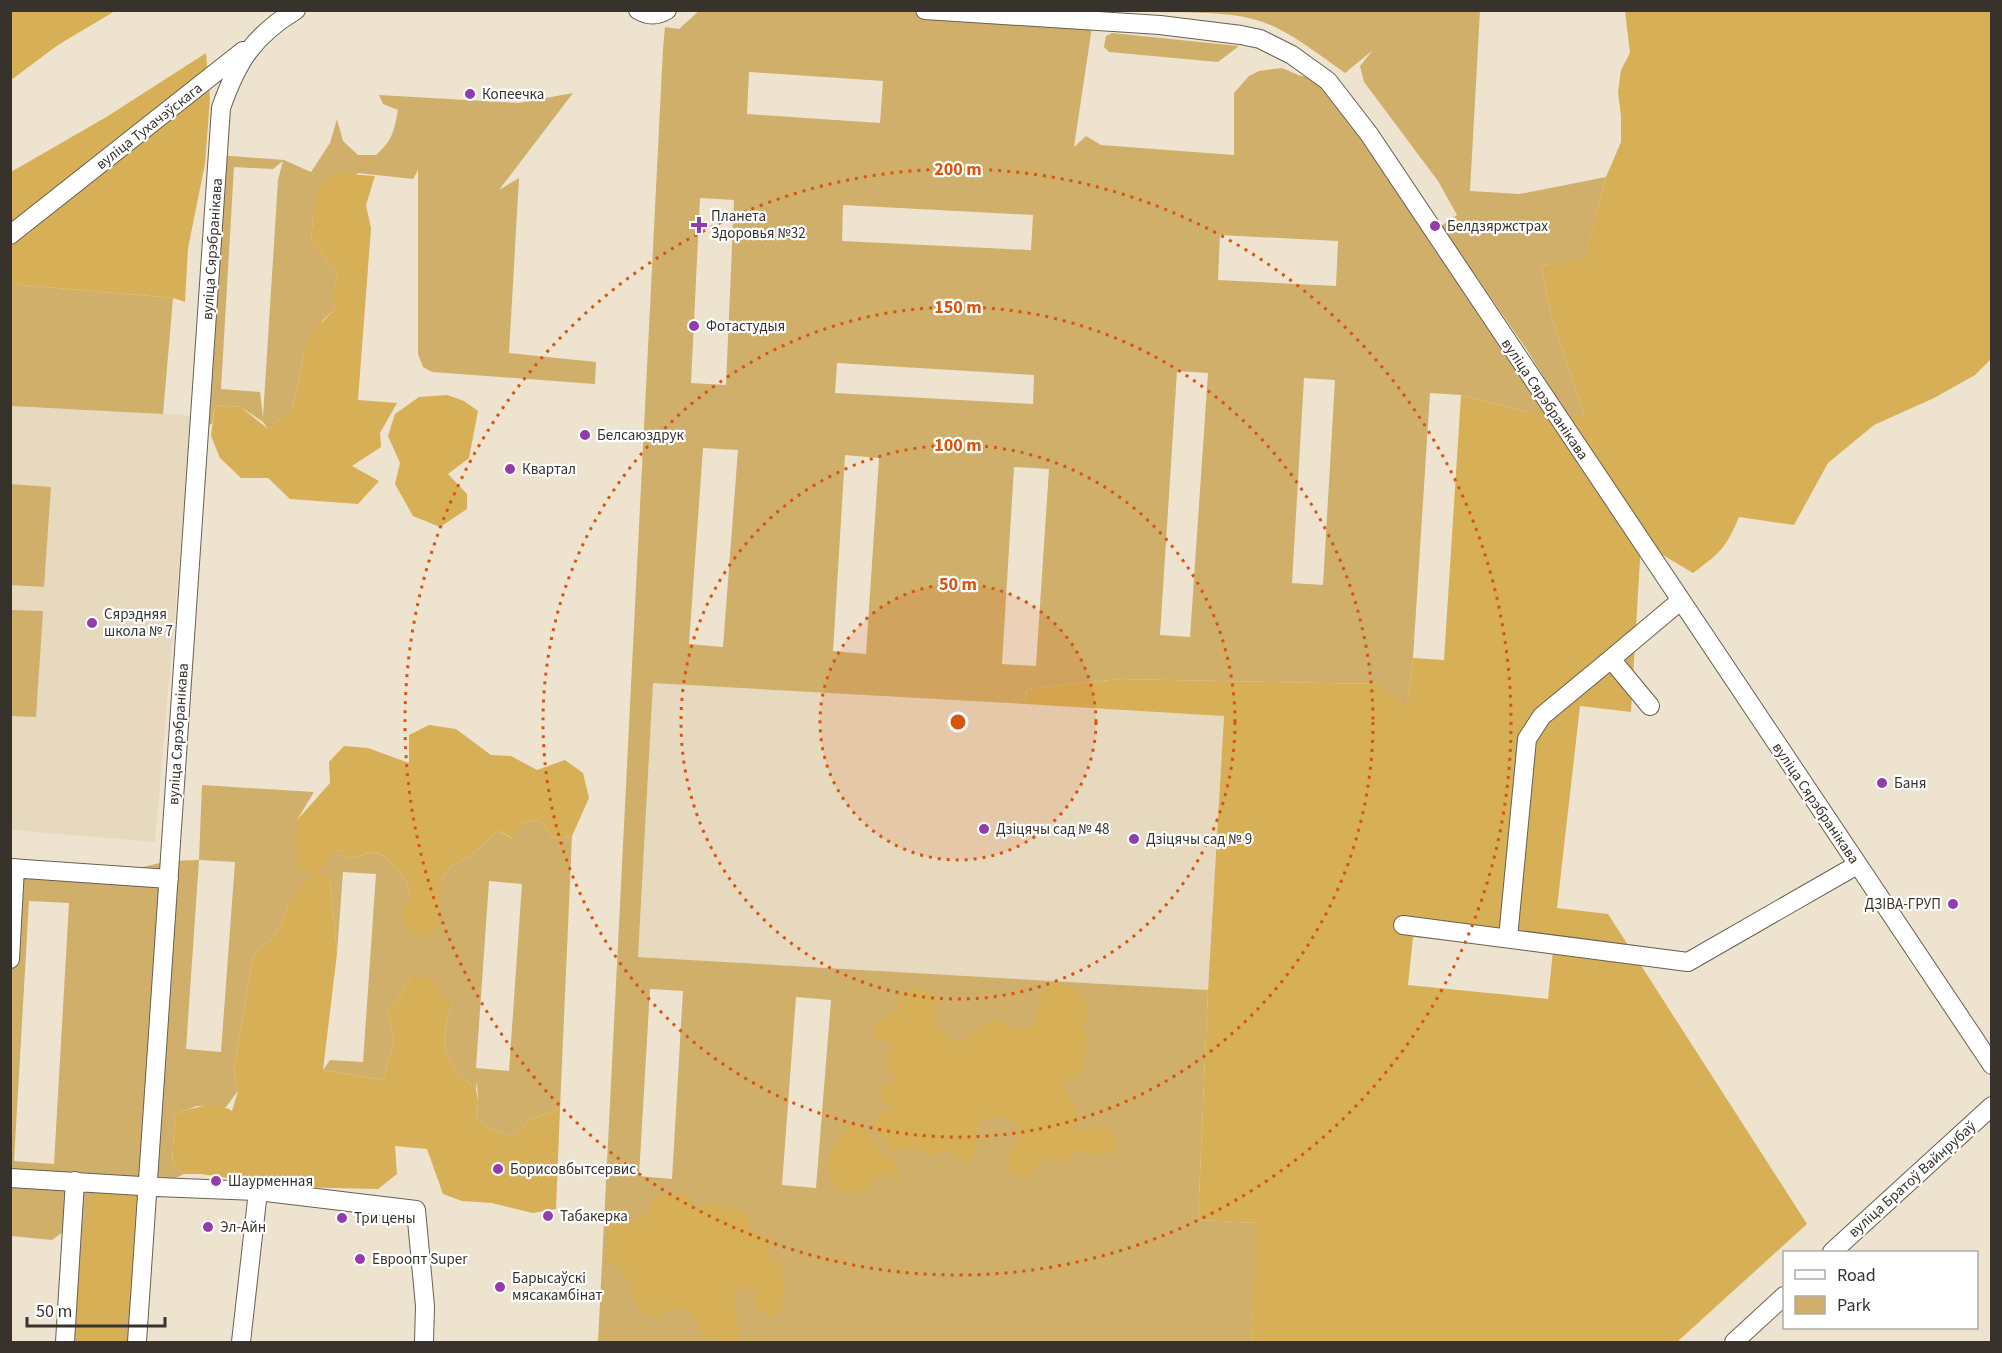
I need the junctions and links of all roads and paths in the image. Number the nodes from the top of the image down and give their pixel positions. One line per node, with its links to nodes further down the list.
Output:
1 (638, 10): 2 (street)
2 (667, 10)
3 (926, 10): 6 (street, вуліца Сярэбранікава)
4 (291, 13): 5 (street, вуліца Тухачэўскага); 11 (street, вуліца Сярэбранікава)
5 (10, 235)
6 (1680, 601): 7 (street); 9 (street, вуліца Сярэбранікава)
7 (1611, 659): 8 (street); 13 (street)
8 (1650, 706)
9 (1857, 865): 13 (street); 15 (street, вуліца Сярэбранікава)
10 (13, 868): 11 (street); 14 (street)
11 (169, 879): 19 (street, вуліца Сярэбранікава)
12 (1403, 925): 13 (street)
13 (1508, 938)
14 (10, 959)
15 (1992, 1065)
16 (1992, 1106): 21 (street, вуліца Братоў Вайнрубаў)
17 (10, 1178): 18 (street)
18 (75, 1181): 19 (street); 23 (street)
19 (148, 1186): 20 (street); 24 (street, вуліца Сярэбранікава)
20 (258, 1191): 25 (street); 26 (street)
21 (1833, 1251)
22 (1783, 1298): 27 (street)
23 (65, 1342)
24 (137, 1342)
25 (242, 1342)
26 (424, 1342)
27 (1734, 1342)

